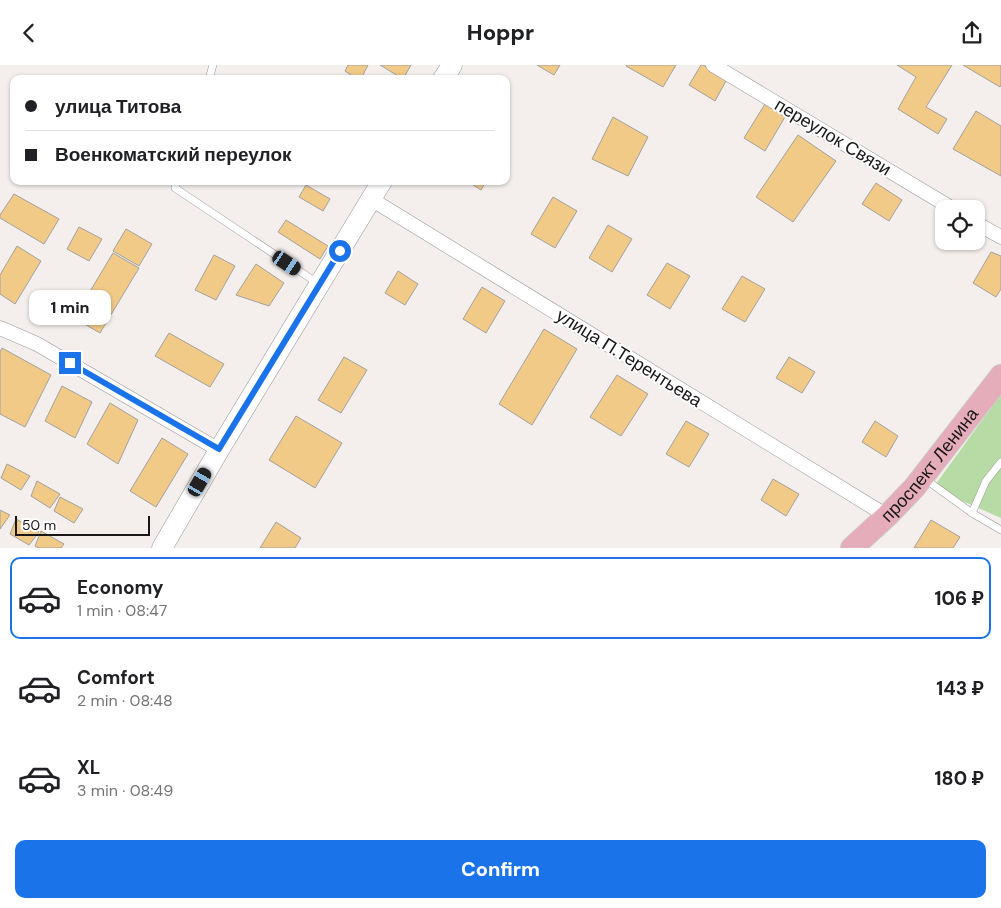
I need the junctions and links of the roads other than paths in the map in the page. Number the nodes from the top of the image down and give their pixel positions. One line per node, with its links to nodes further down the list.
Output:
1 (713, 65): 5 (street, переулок Связи)
2 (176, 185): 8 (lane)
3 (380, 185): 4 (street)
4 (371, 199): 8 (street); 15 (street, улица П.Терентьева)
5 (938, 200)
6 (985, 228): 7 (street)
7 (1001, 237)
8 (319, 285): 11 (street)
9 (0, 328): 11 (street)
10 (1001, 378): 13 (main road, проспект Ленина)
11 (219, 449): 17 (street)
12 (1001, 462): 14 (lane)
13 (923, 477): 14 (lane); 15 (main road, проспект Ленина)
14 (972, 513): 16 (lane)
15 (887, 516): 18 (main road, проспект Ленина)
16 (1001, 530)
17 (162, 548)
18 (852, 548)

